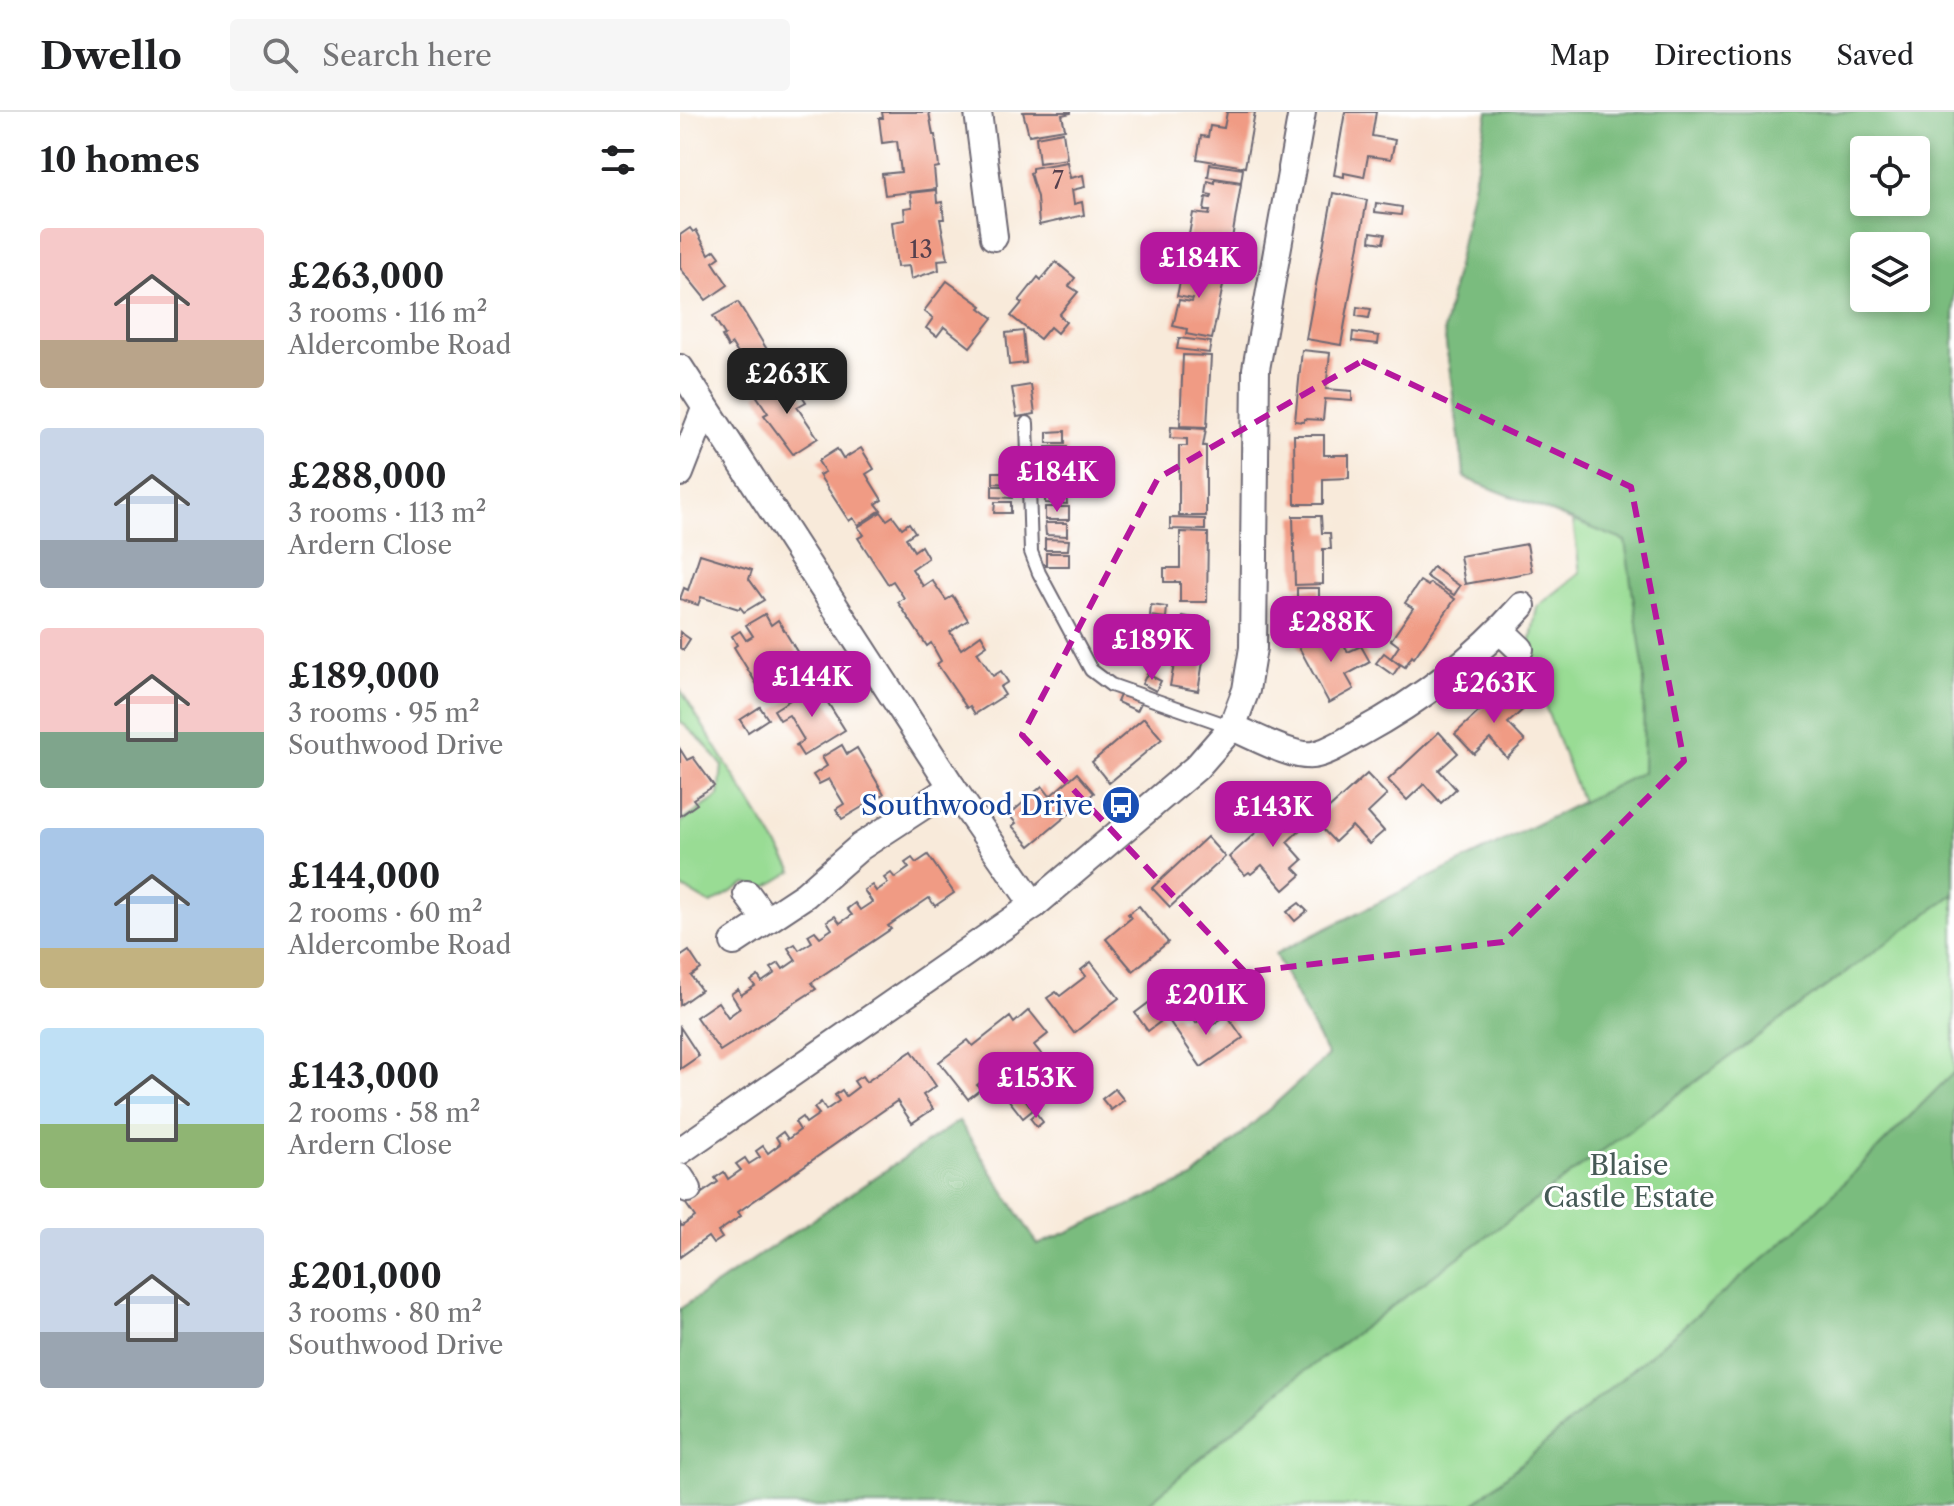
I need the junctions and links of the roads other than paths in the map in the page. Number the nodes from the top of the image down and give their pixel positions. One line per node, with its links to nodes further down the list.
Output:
1 (978, 112): 3 (street)
2 (1302, 112): 11 (street)
3 (994, 237)
4 (680, 368): 5 (street)
5 (705, 409): 7 (street); 12 (street)
6 (1027, 423): 11 (lane)
7 (680, 473)
8 (1522, 606): 9 (street)
9 (1500, 630): 10 (street); 11 (street)
10 (1520, 649)
11 (1232, 727): 14 (street)
12 (952, 787): 14 (street); 15 (street)
13 (747, 894): 15 (street)
14 (1034, 905): 17 (street)
15 (766, 920): 16 (street)
16 (734, 942)
17 (680, 1151)

